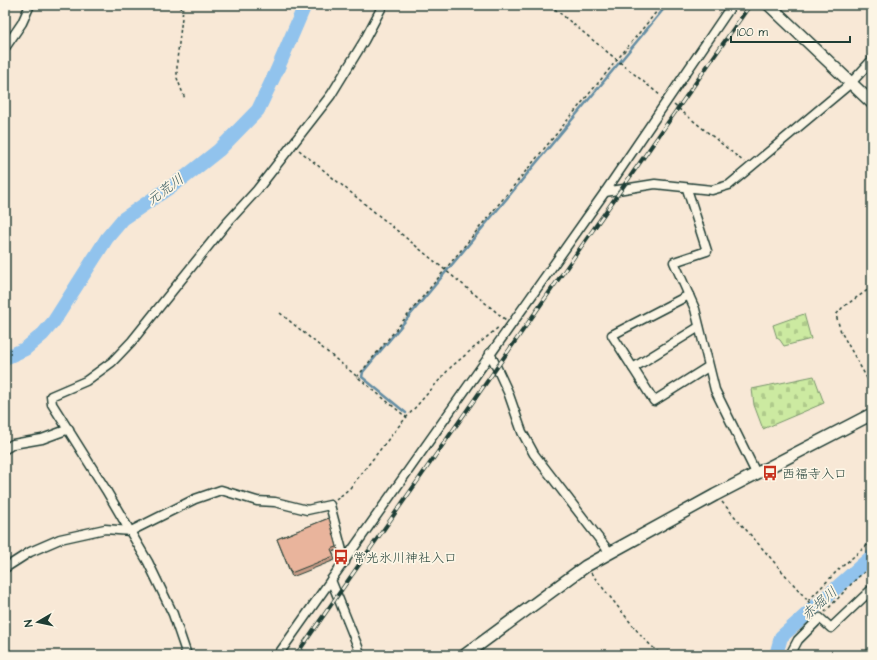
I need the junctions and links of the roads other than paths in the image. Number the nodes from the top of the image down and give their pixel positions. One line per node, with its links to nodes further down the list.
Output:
1 (30, 5): 5 (street)
2 (384, 5): 17 (street)
3 (732, 5): 10 (street)
4 (769, 5): 7 (street)
5 (5, 48)
6 (872, 60): 7 (street)
7 (852, 83): 8 (street); 9 (street)
8 (872, 103)
9 (687, 189): 10 (street); 11 (street)
10 (605, 192): 13 (street)
11 (689, 295): 12 (street); 15 (street)
12 (699, 327): 14 (street); 15 (street)
13 (490, 353): 21 (street); 22 (street)
14 (708, 367): 15 (street); 19 (street)
15 (633, 368)
16 (872, 414): 19 (street)
17 (68, 429): 18 (street); 20 (street)
18 (5, 449)
19 (756, 473): 21 (street)
20 (130, 531): 22 (street); 23 (street); 27 (street)
21 (610, 553): 26 (street)
22 (345, 562): 24 (street)
23 (5, 568)
24 (331, 580): 28 (street); 29 (street)
25 (872, 589): 30 (street)
26 (468, 654)
27 (187, 655)
28 (278, 655)
29 (360, 655)
30 (790, 655)

